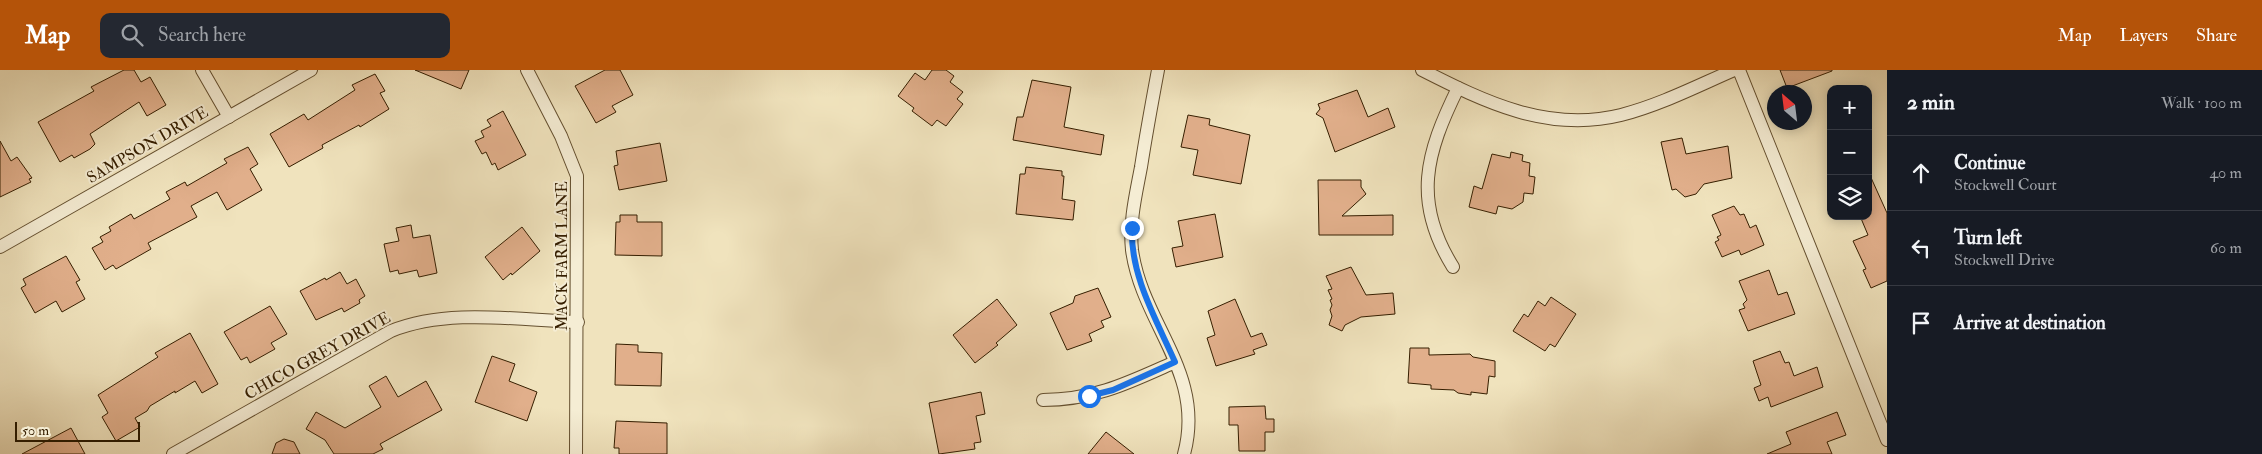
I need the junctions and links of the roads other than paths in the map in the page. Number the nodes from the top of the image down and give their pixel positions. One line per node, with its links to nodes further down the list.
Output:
1 (202, 70): 9 (street)
2 (311, 70): 9 (street, SAMPSON DRIVE)
3 (526, 70): 12 (street, MACK FARM LANE)
4 (1158, 70): 13 (street)
5 (1422, 70): 8 (street)
6 (1734, 70): 8 (street)
7 (1739, 70): 15 (street)
8 (1458, 88): 11 (street)
9 (229, 116): 10 (street, SAMPSON DRIVE)
10 (0, 246)
11 (1453, 267)
12 (578, 322): 17 (street, CHICO GREY DRIVE); 18 (street, MACK FARM LANE)
13 (1175, 362): 14 (street); 19 (street)
14 (1043, 400)
15 (1884, 425): 16 (street)
16 (1887, 440)
17 (173, 454)
18 (576, 454)
19 (1184, 454)

